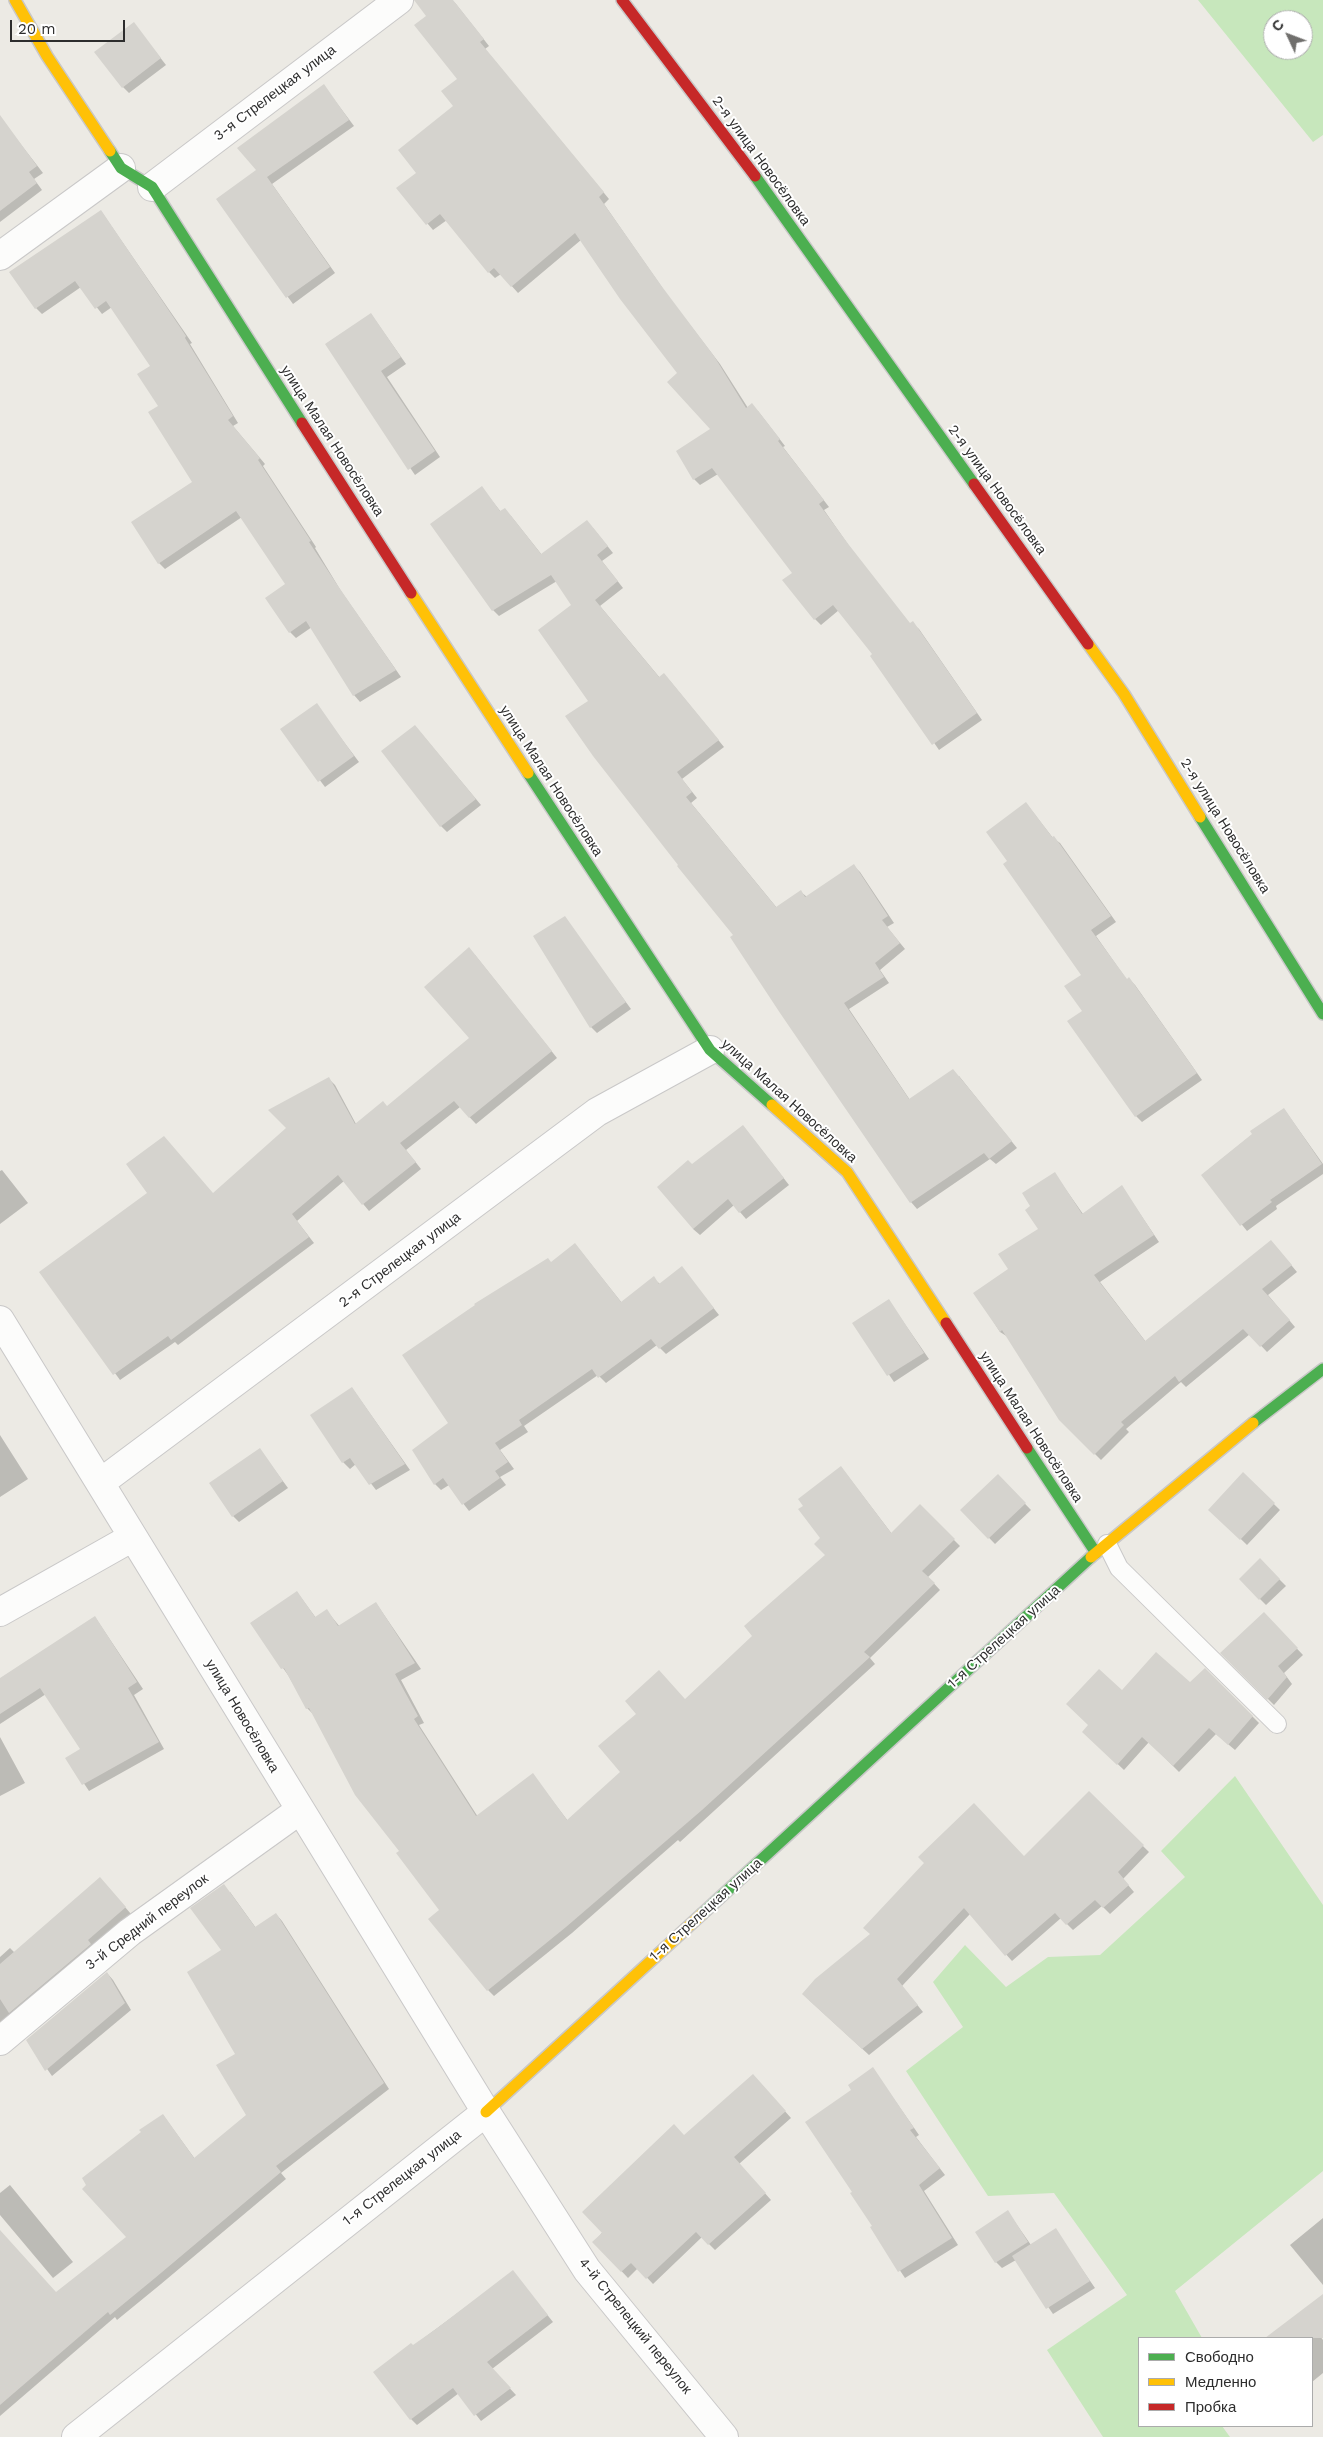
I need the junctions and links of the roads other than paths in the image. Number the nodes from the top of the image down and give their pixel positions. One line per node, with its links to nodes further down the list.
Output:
1 (15, 0): 4 (street, улица Малая Новосёловка)
2 (399, 0): 5 (street, 3-я Стрелецкая улица)
3 (622, 0): 7 (street, 2-я улица Новосёловка)
4 (121, 168): 5 (street, улица Малая Новосёловка); 6 (street)
5 (152, 187): 8 (street, улица Малая Новосёловка)
6 (0, 256)
7 (1323, 1014)
8 (710, 1050): 11 (street, 2-я Стрелецкая улица); 13 (street, улица Малая Новосёловка)
9 (0, 1320): 11 (street, улица Новосёловка)
10 (1323, 1369): 13 (street, 1-я Стрелецкая улица)
11 (100, 1484): 12 (street, улица Новосёловка)
12 (133, 1537): 14 (street); 16 (street, улица Новосёловка)
13 (1101, 1549): 15 (lane); 18 (street, 1-я Стрелецкая улица)
14 (0, 1612)
15 (1277, 1724)
16 (300, 1810): 17 (street, 3-й Средний переулок); 18 (street, улица Новосёловка)
17 (0, 2040)
18 (486, 2112): 19 (street, 1-я Стрелецкая улица); 20 (street, 4-й Стрелецкий переулок)
19 (76, 2437)
20 (724, 2437)

